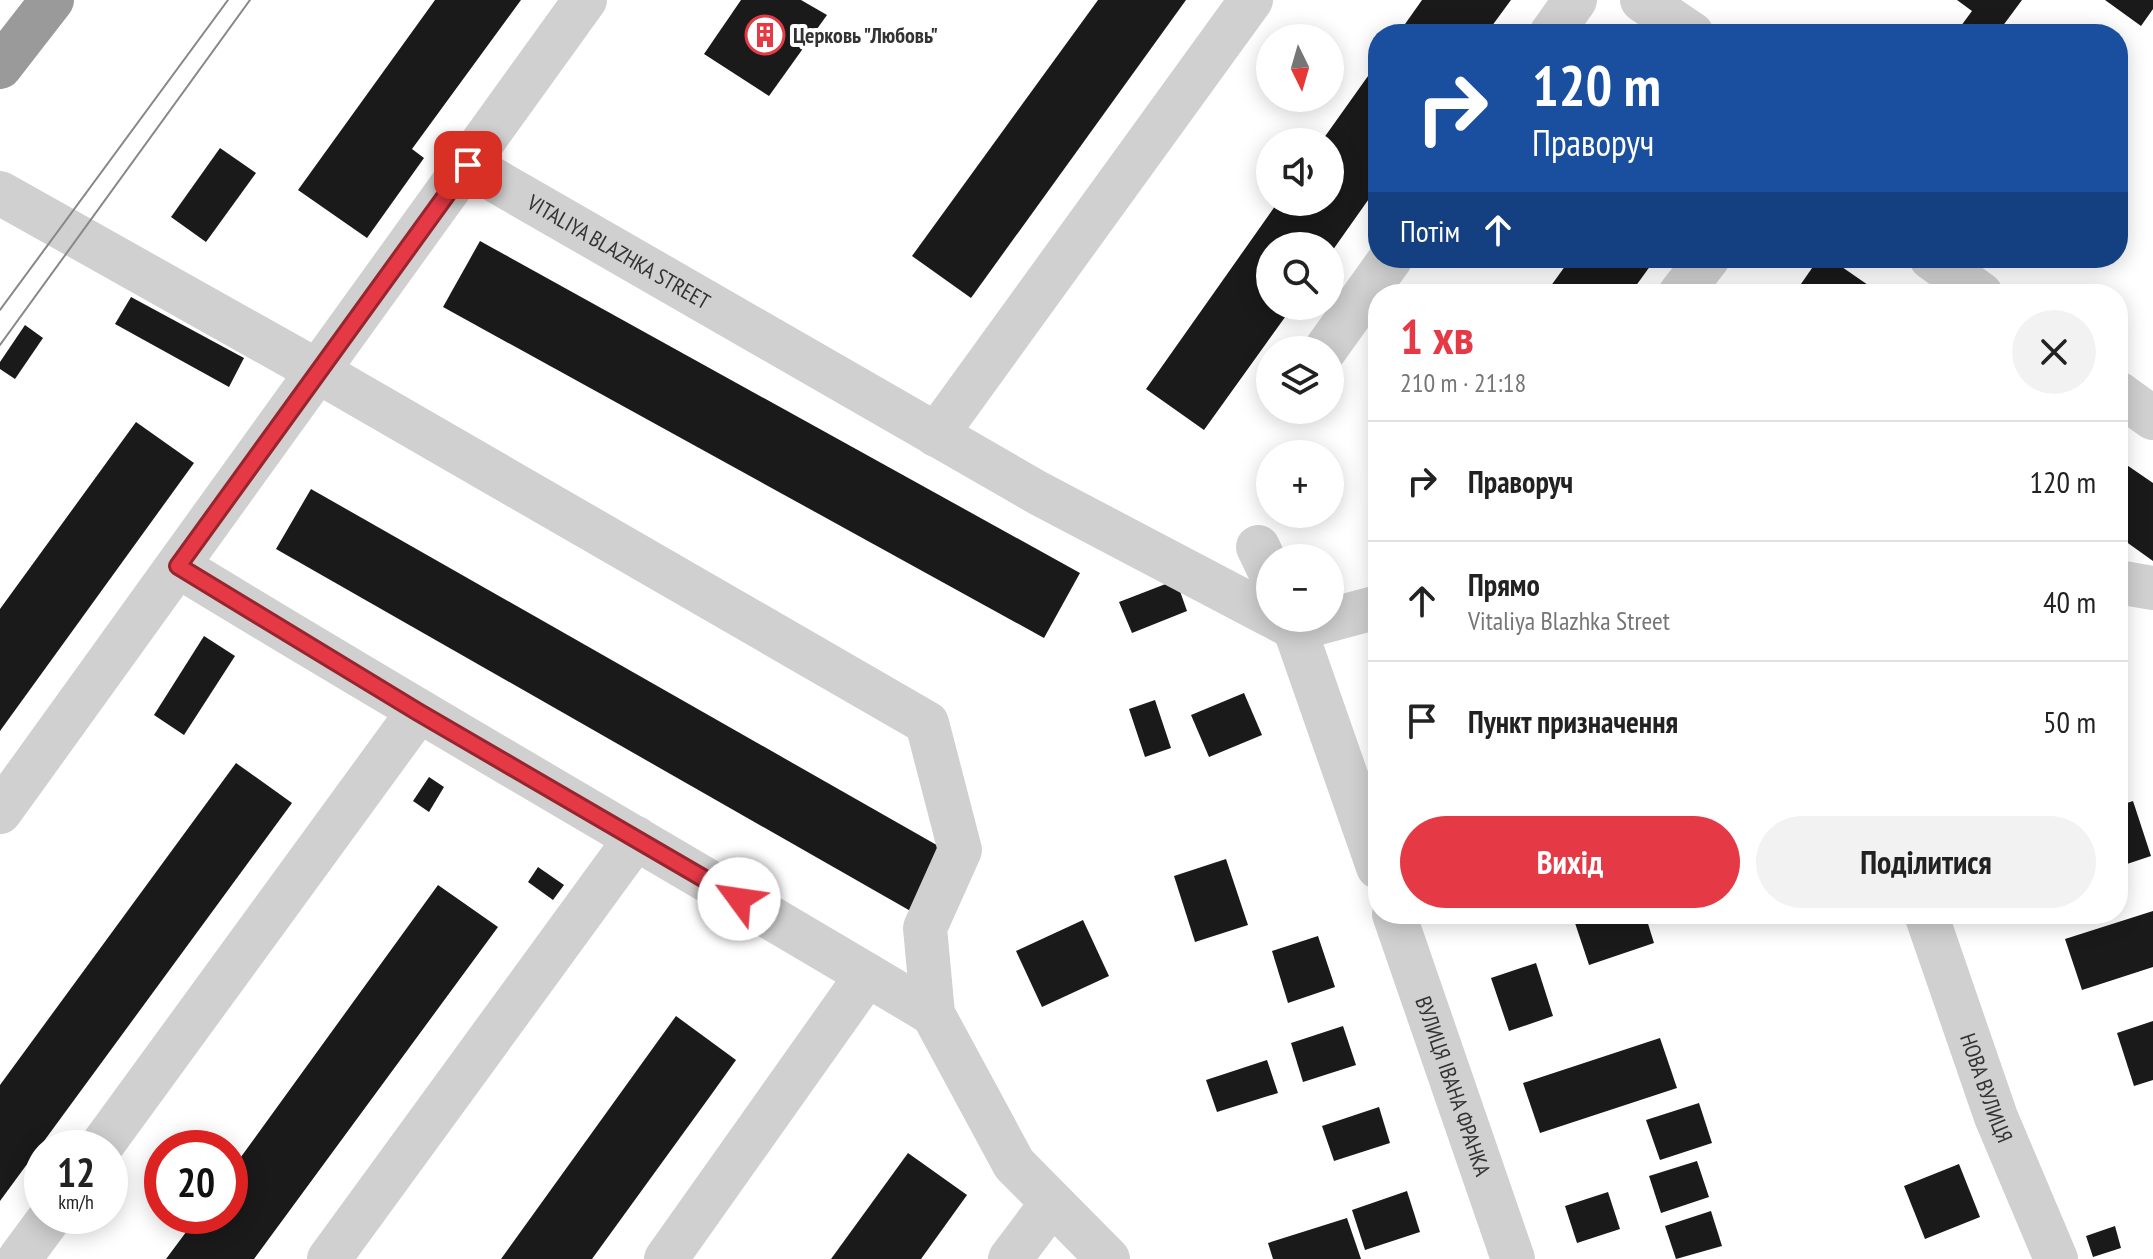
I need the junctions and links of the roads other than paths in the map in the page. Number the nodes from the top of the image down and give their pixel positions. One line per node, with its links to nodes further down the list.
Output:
1 (52, 0): 8 (highway)
2 (585, 0): 9 (street)
3 (1251, 0): 20 (street)
4 (1575, 0): 6 (street)
5 (1642, 0): 7 (street)
6 (1558, 24)
7 (1677, 24)
8 (0, 67)
9 (468, 165): 17 (street); 20 (street, VITALIYA BLAZHKA STREET)
10 (0, 193): 17 (street)
11 (1700, 268): 13 (street)
12 (1945, 268): 14 (street)
13 (1688, 284)
14 (1967, 284)
15 (1368, 290): 16 (street)
16 (1335, 336)
17 (319, 372): 21 (street); 35 (street)
18 (2128, 400): 19 (street)
19 (2153, 418)
20 (936, 435): 24 (street, VITALIYA BLAZHKA STREET)
21 (178, 566): 28 (street); 29 (street)
22 (2128, 584): 23 (street)
23 (2153, 588)
24 (1256, 606)
25 (1368, 608): 26 (street)
26 (1344, 612)
27 (1288, 632): 31 (street)
28 (418, 712): 30 (street); 36 (street)
29 (0, 812)
30 (636, 838): 34 (street); 40 (street)
31 (1368, 841)
32 (1397, 924): 44 (street, ВУЛИЦЯ ІВАНА ФРАНКА)
33 (1929, 924): 45 (street, НОВА ВУЛИЦЯ)
34 (867, 975): 35 (street); 41 (street)
35 (933, 1014): 37 (street)
36 (113, 1130)
37 (1052, 1203): 42 (street); 43 (street)
38 (38, 1234): 39 (street)
39 (20, 1258)
40 (329, 1259)
41 (666, 1259)
42 (1010, 1259)
43 (1108, 1259)
44 (1513, 1259)
45 (2056, 1259)

